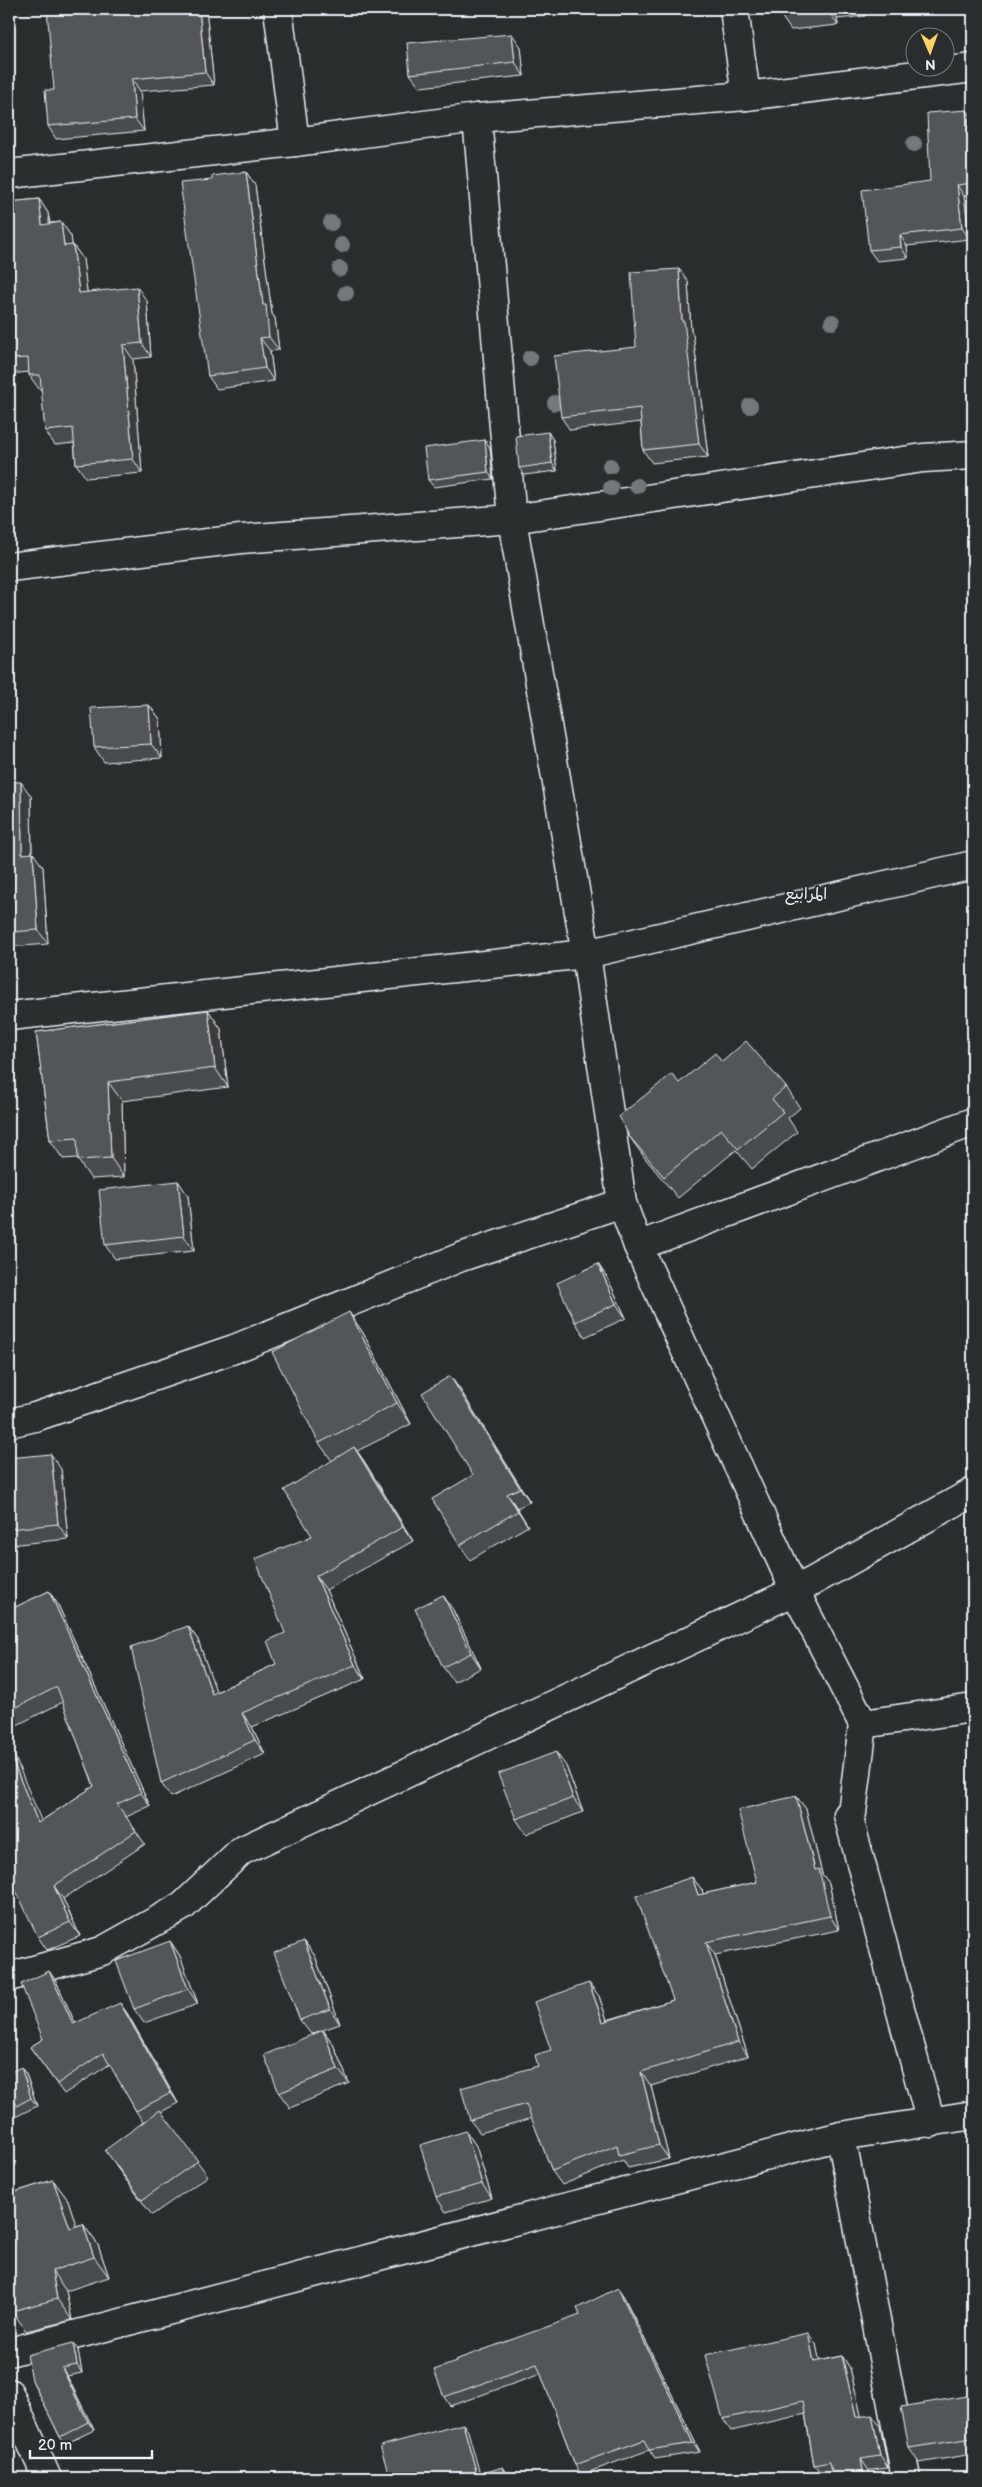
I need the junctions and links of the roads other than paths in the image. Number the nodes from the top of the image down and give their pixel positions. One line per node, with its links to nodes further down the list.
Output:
1 (278, 9): 6 (street)
2 (734, 9): 4 (street)
3 (973, 68): 4 (street)
4 (746, 96): 5 (street)
5 (477, 118): 6 (street); 9 (street)
6 (295, 142): 7 (street)
7 (9, 174)
8 (973, 455): 9 (street)
9 (512, 519): 10 (street); 12 (street)
10 (9, 567)
11 (973, 865): 12 (street)
12 (586, 954): 13 (street); 15 (street)
13 (9, 1016)
14 (973, 1122): 16 (street)
15 (622, 1203): 16 (street); 17 (street)
16 (638, 1246): 19 (street)
17 (9, 1423)
18 (973, 1492): 19 (street)
19 (795, 1591): 21 (street); 22 (street)
20 (973, 1708): 21 (street)
21 (863, 1724): 24 (street)
22 (9, 1977)
23 (973, 2115): 24 (street)
24 (932, 2123): 25 (street)
25 (841, 2136): 26 (street); 29 (street)
26 (9, 2352)
27 (9, 2393): 28 (street)
28 (47, 2478)
29 (906, 2478)

